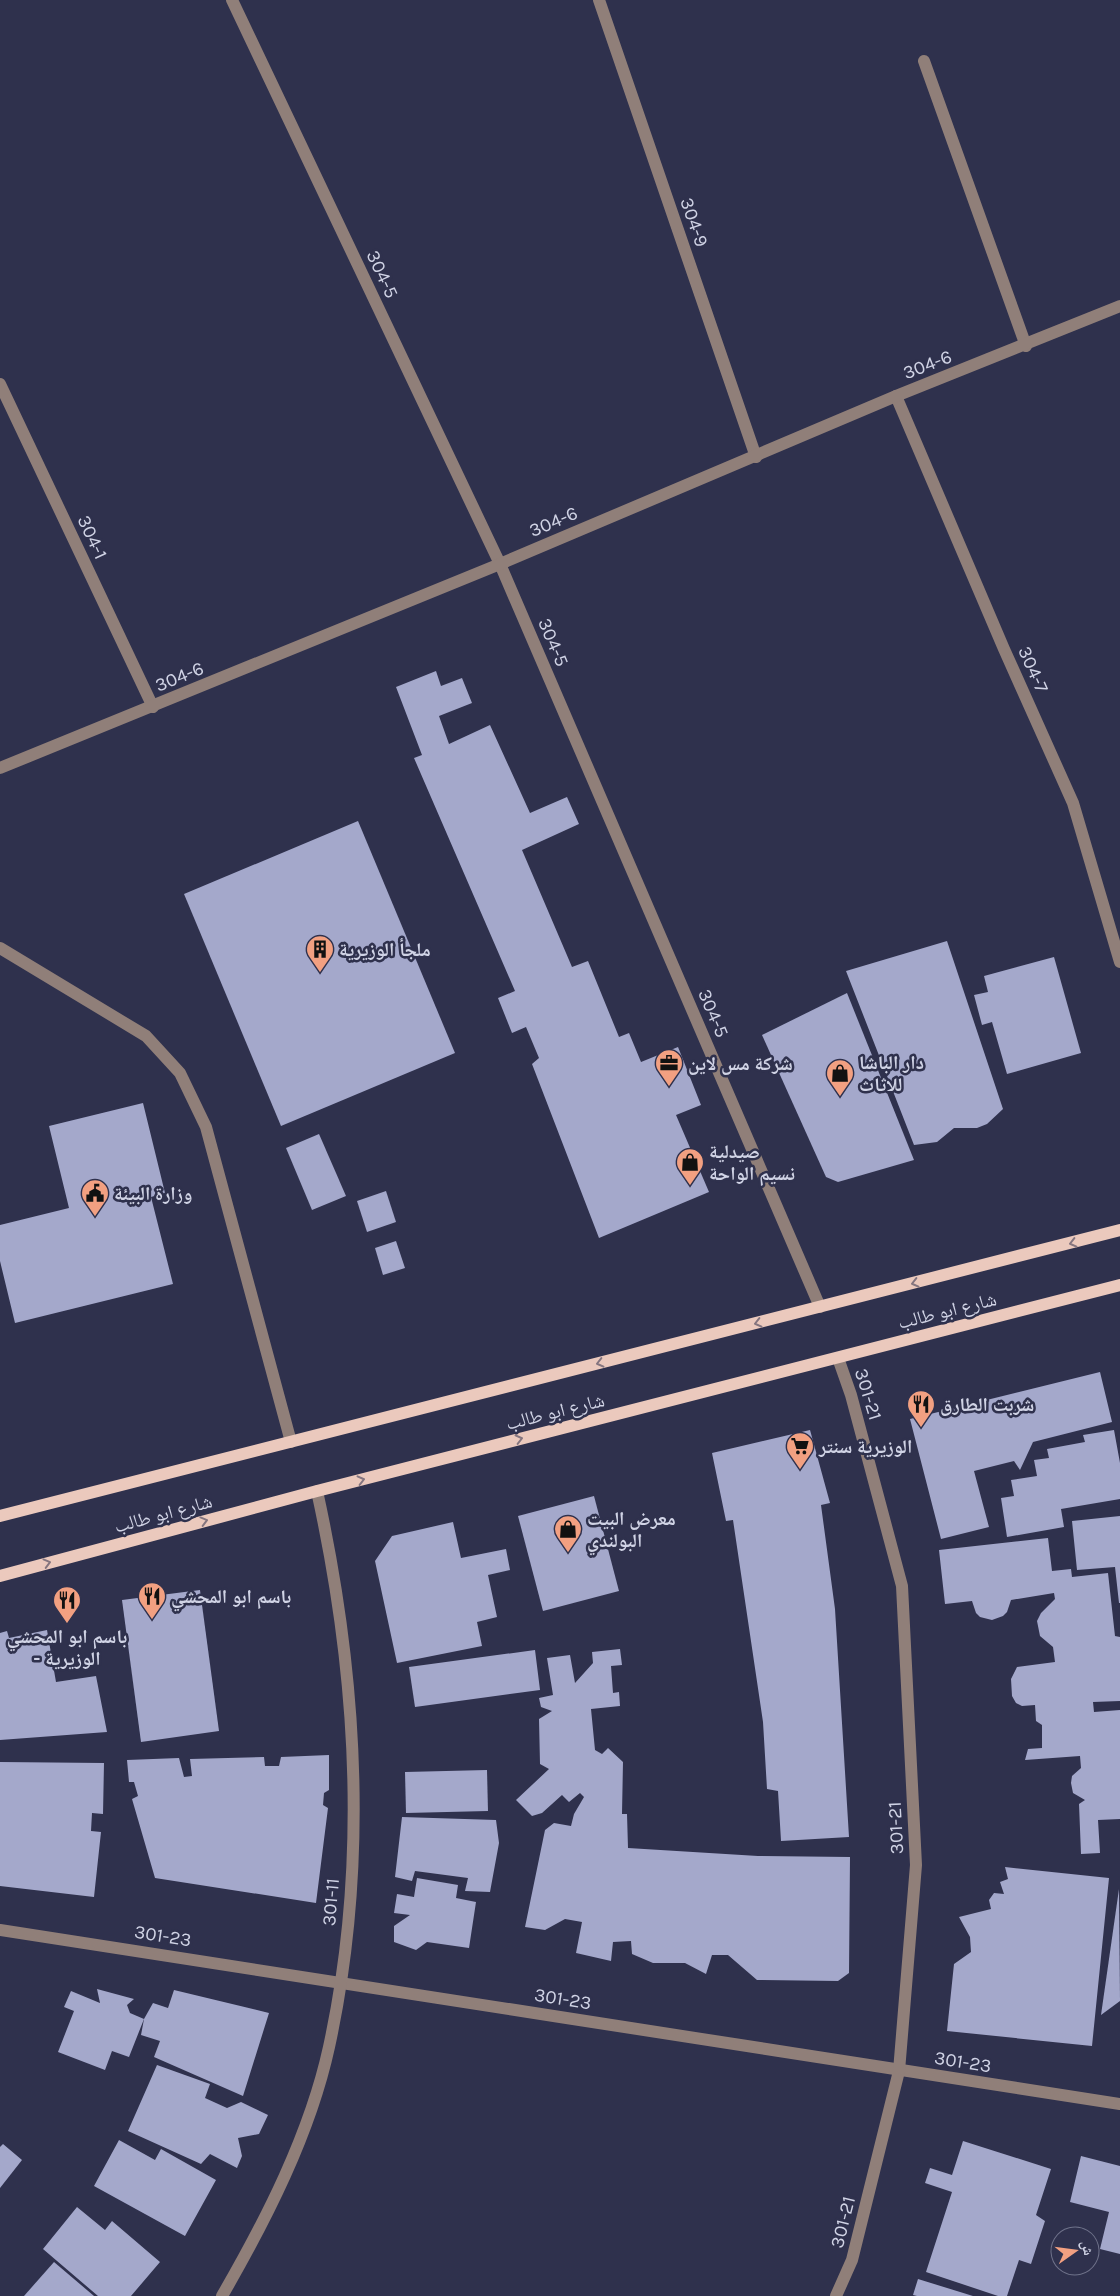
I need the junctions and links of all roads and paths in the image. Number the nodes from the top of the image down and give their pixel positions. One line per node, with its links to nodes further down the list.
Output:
1 (232, 0): 9 (street, 304-5)
2 (599, 0): 8 (street, 304-9)
3 (924, 61): 5 (street)
4 (1120, 306): 5 (street, 304-6)
5 (1026, 346): 7 (street, 304-6)
6 (0, 384): 10 (street, 304-1)
7 (896, 396): 8 (street, 304-6); 13 (street, 304-7)
8 (756, 457): 9 (street, 304-6)
9 (500, 564): 10 (street, 304-6); 16 (street, 304-5)
10 (153, 707): 11 (street, 304-6)
11 (0, 768)
12 (0, 948): 18 (street)
13 (1120, 962)
14 (1120, 1230): 16 (main road, شارع ابو طالب, one-way to 16)
15 (1120, 1285): 17 (main road, شارع ابو طالب)
16 (820, 1307): 18 (main road, شارع ابو طالب, one-way to 18)
17 (838, 1358): 19 (main road, شارع ابو طالب, one-way to 17); 24 (street, 301-21)
18 (291, 1442): 20 (main road, شارع ابو طالب)
19 (317, 1491): 21 (main road, شارع ابو طالب, one-way to 19); 23 (street, 301-11)
20 (0, 1516)
21 (0, 1576)
22 (0, 1930): 23 (street, 301-23)
23 (340, 1981): 24 (street, 301-23); 26 (street, 301-11)
24 (899, 2071): 25 (street, 301-23); 27 (street, 301-21)
25 (1120, 2104)
26 (222, 2296)
27 (836, 2296)

